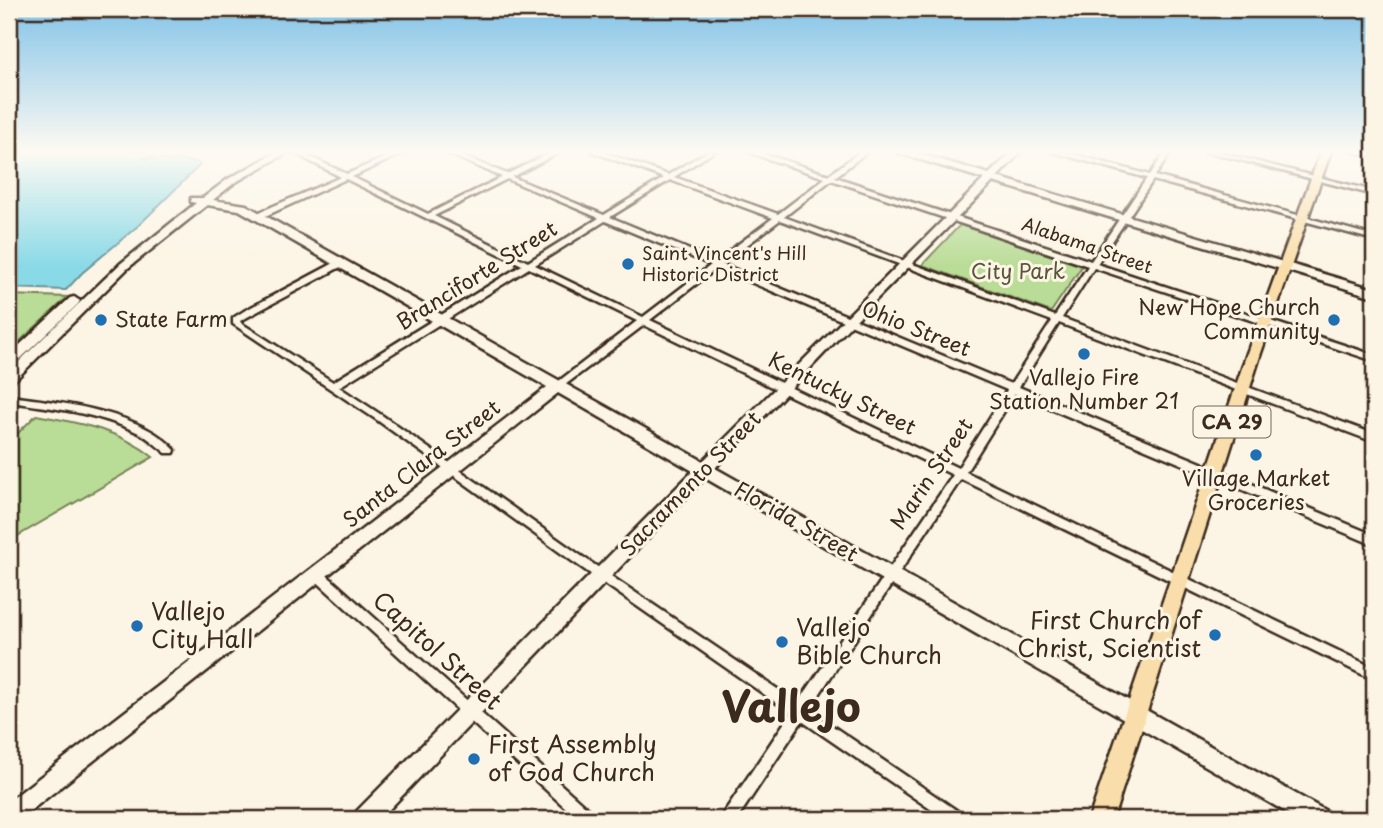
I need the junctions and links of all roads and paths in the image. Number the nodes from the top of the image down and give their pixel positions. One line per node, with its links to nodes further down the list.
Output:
1 (214, 190): 16 (main road)
2 (217, 190): 16 (main road)
3 (317, 190): 17 (street)
4 (376, 190): 18 (street, Kentucky Street)
5 (483, 190): 18 (street)
6 (540, 190): 19 (street, Ohio Street)
7 (648, 190): 19 (street, Branciforte Street)
8 (703, 190): 22 (street)
9 (814, 190): 22 (street, Santa Clara Street)
10 (868, 190): 20 (street, Alabama Street)
11 (978, 190): 20 (main road, Sacramento Street)
12 (1033, 190): 21 (main road)
13 (1143, 190): 21 (street, Marin Street)
14 (1197, 190): 23 (street)
15 (1313, 190): 23 (main road, CA 29)
16 (201, 200): 17 (main road, Florida Street); 38 (main road); 39 (main road)
17 (258, 216): 25 (main road, Florida Street)
18 (429, 216): 27 (street, Kentucky Street)
19 (605, 216): 27 (street, Branciforte Street); 29 (street, Ohio Street)
20 (951, 217): 26 (main road, Sacramento Street); 28 (street, Alabama Street)
21 (1124, 217): 28 (street, Marin Street); 30 (main road)
22 (779, 218): 26 (street); 29 (street, Santa Clara Street)
23 (1303, 219): 24 (street); 30 (main road, CA 29)
24 (1374, 239)
25 (341, 263): 32 (main road, Florida Street); 41 (street)
26 (906, 263): 34 (main road, Sacramento Street); 35 (street)
27 (529, 264): 32 (street, Branciforte Street); 33 (street, Kentucky Street)
28 (1093, 264): 35 (street, Marin Street); 36 (street, Alabama Street)
29 (719, 265): 33 (street, Santa Clara Street); 34 (street, Ohio Street)
30 (1286, 266): 31 (main road); 36 (main road, CA 29)
31 (1374, 293)
32 (439, 320): 40 (main road, Florida Street); 41 (street, Branciforte Street)
33 (644, 320): 40 (street, Santa Clara Street); 42 (street, Kentucky Street)
34 (849, 320): 42 (main road, Sacramento Street); 43 (street, Ohio Street)
35 (1057, 320): 43 (street, Marin Street); 44 (street)
36 (1265, 322): 37 (street, Alabama Street); 44 (main road, CA 29)
37 (1374, 358)
38 (9, 362)
39 (9, 378)
40 (558, 386): 48 (main road, Santa Clara Street); 49 (main road, Florida Street)
41 (332, 387): 48 (street)
42 (785, 387): 49 (main road, Sacramento Street); 50 (street, Kentucky Street)
43 (1013, 388): 50 (street, Marin Street); 51 (street, Ohio Street)
44 (1242, 389): 46 (street); 51 (main road, CA 29)
45 (9, 398): 47 (street)
46 (1374, 439)
47 (170, 450)
48 (452, 470): 53 (main road, Santa Clara Street); 55 (street)
49 (704, 470): 54 (main road, Florida Street); 55 (main road, Sacramento Street)
50 (960, 473): 54 (street, Marin Street); 56 (street, Kentucky Street)
51 (1215, 473): 52 (street, Ohio Street); 56 (main road, CA 29)
52 (1374, 540)
53 (317, 574): 58 (street, Capitol Street); 61 (main road, Santa Clara Street)
54 (889, 575): 59 (street, Marin Street); 60 (main road, Florida Street)
55 (602, 576): 58 (main road, Sacramento Street); 59 (street)
56 (1180, 579): 57 (street, Kentucky Street); 60 (main road, CA 29)
57 (1374, 674)
58 (469, 709): 62 (main road, Sacramento Street); 63 (street, Capitol Street)
59 (800, 711): 64 (street, Marin Street); 65 (street)
60 (1136, 715): 66 (main road, CA 29); 67 (main road, Florida Street)
61 (9, 814)
62 (365, 819)
63 (589, 819)
64 (728, 819)
65 (957, 819)
66 (1101, 819)
67 (1318, 819)

